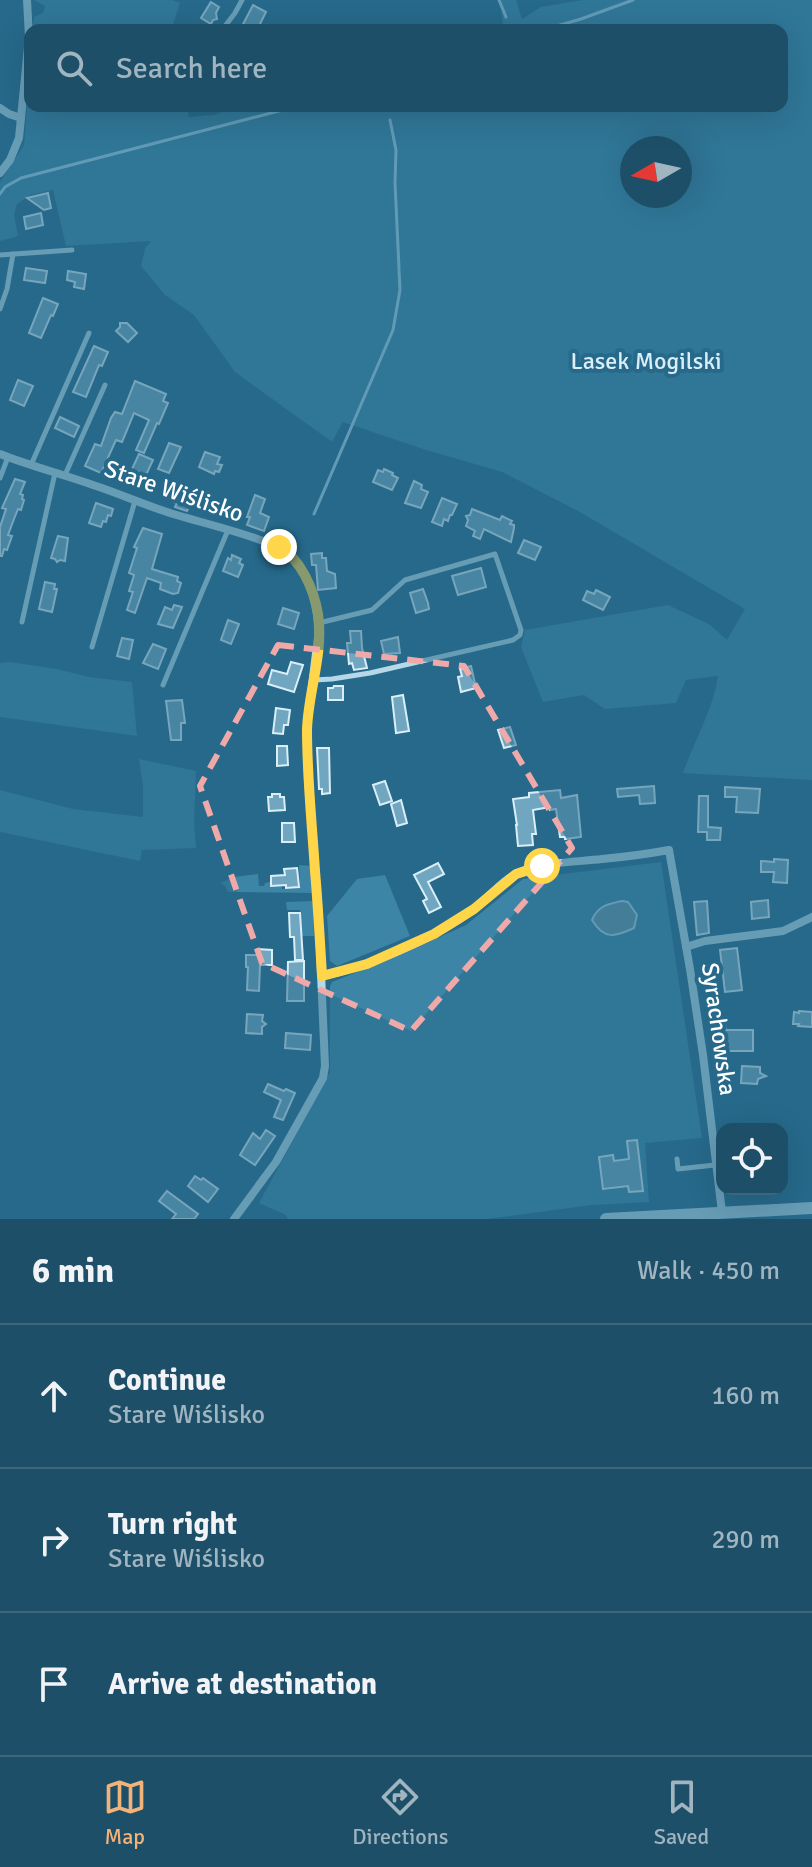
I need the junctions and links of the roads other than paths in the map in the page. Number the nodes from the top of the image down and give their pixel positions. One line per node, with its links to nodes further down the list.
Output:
1 (27, 0): 3 (street)
2 (242, 0): 4 (lane)
3 (28, 24)
4 (227, 24)
5 (24, 88): 7 (street)
6 (0, 108): 7 (street)
7 (21, 118): 8 (street)
8 (0, 173)
9 (72, 250): 10 (lane)
10 (13, 254): 11 (lane); 12 (lane)
11 (0, 255)
12 (0, 309)
13 (89, 333): 16 (lane)
14 (105, 385): 17 (lane)
15 (4, 456): 16 (street, Stare Wiślisko); 18 (lane)
16 (31, 465): 17 (street, Stare Wiślisko)
17 (60, 474): 19 (street, Stare Wiślisko); 21 (lane)
18 (0, 478)
19 (135, 500): 20 (street, Stare Wiślisko); 23 (lane)
20 (228, 530): 22 (street, Stare Wiślisko); 25 (lane)
21 (22, 622)
22 (319, 623): 24 (street, Stare Wiślisko); 24 (lane)
23 (92, 647)
24 (314, 680): 28 (street, Stare Wiślisko)
25 (163, 685)
26 (812, 917): 27 (street, Syrachowska)
27 (686, 947): 28 (street, Syrachowska); 29 (street, Syrachowska)
28 (322, 976): 35 (street, Stare Wiślisko)
29 (716, 1158)
30 (677, 1159): 31 (lane)
31 (716, 1165)
32 (720, 1195): 34 (street, Syrachowska)
33 (812, 1208): 34 (street)
34 (722, 1212): 36 (street)
35 (234, 1219)
36 (606, 1219)

